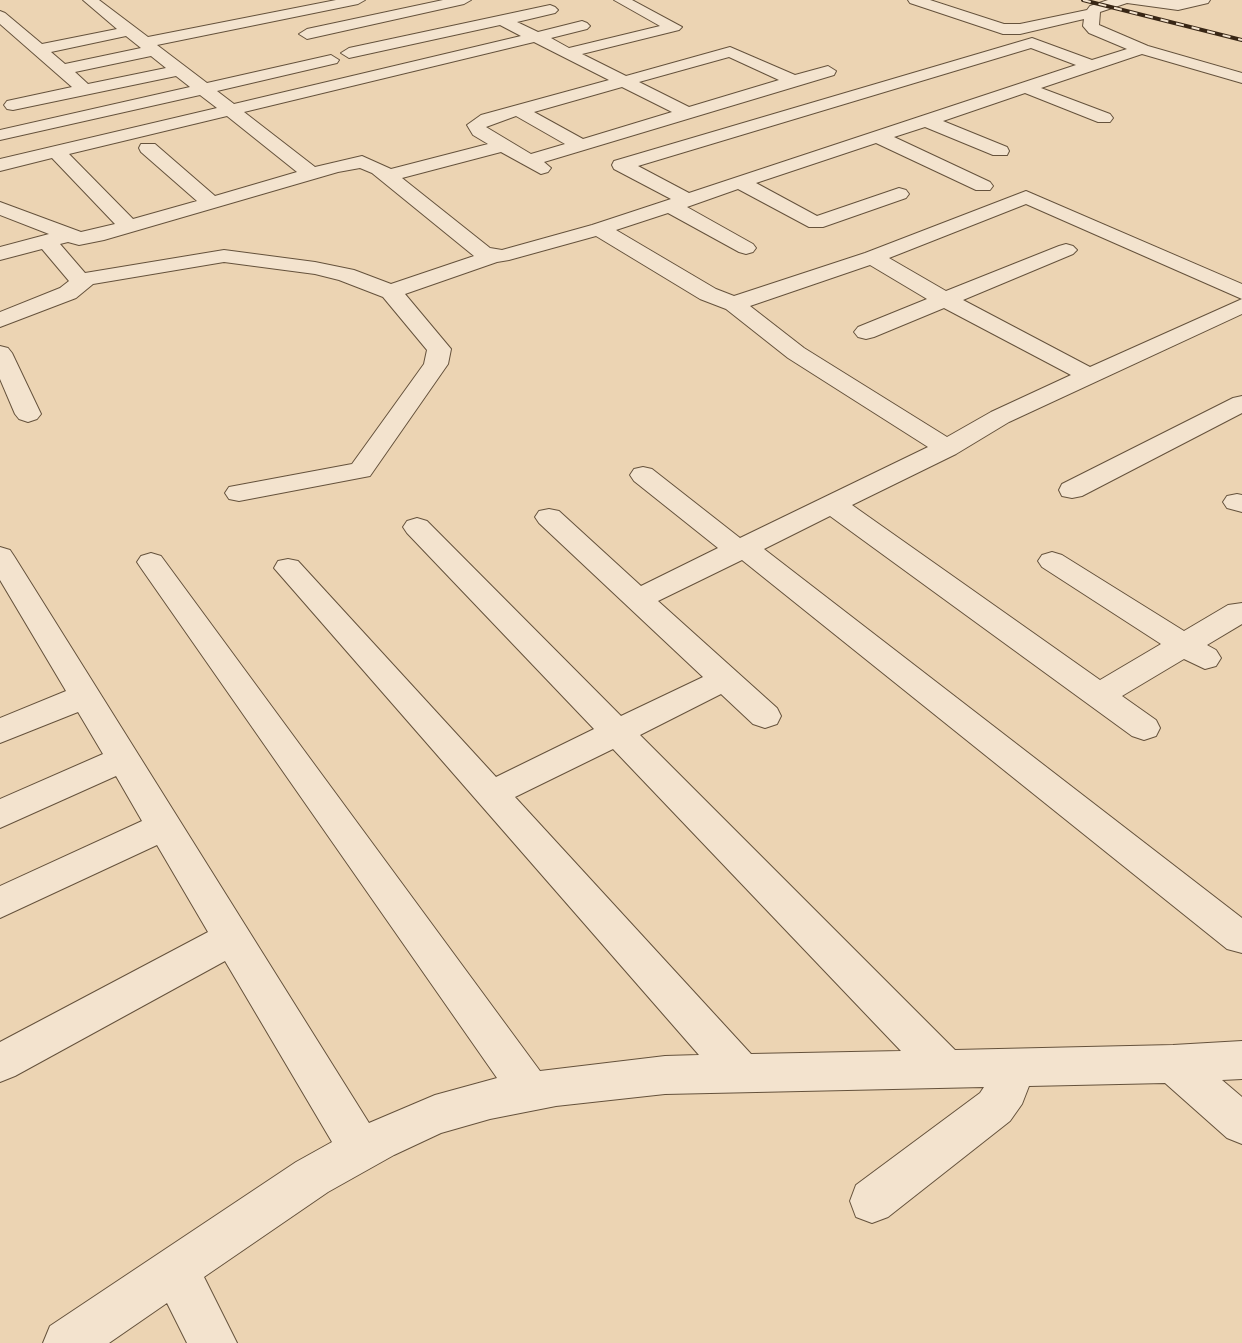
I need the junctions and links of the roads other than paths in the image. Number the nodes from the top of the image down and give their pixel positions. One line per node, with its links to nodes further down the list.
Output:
1 (294, 0): 13 (street)
2 (358, 0): 13 (street)
3 (368, 0): 17 (street)
4 (621, 0): 31 (street)
5 (915, 0): 15 (street)
6 (1123, 0): 15 (street)
7 (1131, 0): 8 (street)
8 (1203, 0)
9 (93, 2): 12 (street)
10 (1059, 3): 15 (street)
11 (453, 4): 17 (street)
12 (113, 8): 18 (street); 22 (street)
13 (310, 9): 27 (street)
14 (550, 10): 19 (street)
15 (1092, 13): 28 (street)
16 (0, 16): 23 (street)
17 (399, 19): 24 (street); 25 (street)
18 (87, 20)
19 (502, 20): 24 (street); 26 (street)
20 (582, 26): 26 (street)
21 (42, 29): 23 (street)
22 (129, 31): 27 (street); 29 (street)
23 (20, 33): 29 (street)
24 (428, 36): 30 (street); 32 (street)
25 (314, 37)
26 (536, 37): 31 (street); 32 (street)
27 (149, 47): 35 (street); 36 (street)
28 (1142, 49): 34 (street); 38 (street)
29 (39, 50): 35 (street)
30 (349, 53)
31 (567, 53): 39 (street)
32 (461, 57): 45 (street)
33 (331, 60): 42 (street)
34 (1092, 66): 41 (street); 64 (street)
35 (62, 70): 43 (street)
36 (180, 70): 42 (street); 43 (street)
37 (828, 71): 40 (street)
38 (1242, 78)
39 (623, 81): 40 (street); 46 (street); 47 (street)
40 (794, 81): 47 (street)
41 (1026, 88): 48 (street); 49 (street)
42 (204, 89): 45 (street); 50 (street)
43 (85, 90): 44 (street)
44 (12, 106)
45 (231, 110): 56 (street); 58 (street)
46 (518, 110): 52 (street); 53 (street)
47 (687, 113): 52 (street)
48 (1104, 118)
49 (927, 121): 51 (street); 55 (street)
50 (0, 135)
51 (878, 137): 60 (street); 61 (street)
52 (581, 145): 53 (street)
53 (504, 146): 59 (street)
54 (148, 148): 63 (street)
55 (1000, 151)
56 (57, 152): 57 (street); 66 (street)
57 (0, 165)
58 (312, 174): 59 (street); 63 (street)
59 (386, 176): 73 (street)
60 (740, 183): 62 (street); 64 (street)
61 (983, 186)
62 (900, 194)
63 (212, 203): 66 (street)
64 (679, 203): 67 (street); 70 (street)
65 (0, 208): 68 (street)
66 (129, 226): 68 (street)
67 (599, 230): 73 (street); 79 (street)
68 (67, 236): 69 (street)
69 (46, 241): 72 (street); 75 (street)
70 (746, 248)
71 (1066, 250): 78 (street)
72 (0, 254)
73 (493, 256): 76 (street)
74 (872, 257): 77 (street); 78 (street); 79 (street)
75 (84, 280): 76 (street); 81 (street)
76 (391, 292): 91 (street)
77 (1242, 292)
78 (945, 300): 82 (street); 84 (street)
79 (734, 304): 88 (street)
80 (1242, 306): 84 (street)
81 (0, 320)
82 (866, 332)
83 (0, 353): 85 (street)
84 (1090, 376): 88 (street)
85 (7, 387): 87 (street)
86 (1242, 404): 90 (street)
87 (28, 414)
88 (947, 447): 92 (street)
89 (643, 475): 95 (street)
90 (1072, 490)
91 (239, 493)
92 (832, 504): 95 (street); 104 (street)
93 (549, 517): 100 (street)
94 (417, 527): 109 (street)
95 (741, 548): 100 (street); 116 (street)
96 (1, 560): 105 (street)
97 (1052, 561): 102 (street)
98 (151, 562): 123 (street)
99 (288, 568): 111 (street)
100 (638, 599): 103 (street)
101 (1239, 612): 102 (street)
102 (1195, 651): 104 (street)
103 (725, 679): 106 (street); 109 (street)
104 (1099, 695): 107 (street)
105 (85, 696): 108 (street); 110 (street)
106 (765, 716)
107 (1144, 728)
108 (0, 731)
109 (617, 731): 111 (street); 121 (street)
110 (123, 759): 112 (street); 113 (street)
111 (490, 794): 122 (street)
112 (0, 814)
113 (164, 826): 114 (street); 115 (street)
114 (0, 903)
115 (232, 938): 118 (street); 125 (street)
116 (1240, 938)
117 (1242, 1060): 119 (street)
118 (0, 1063)
119 (1173, 1064): 120 (street); 124 (street)
120 (1014, 1068): 121 (street); 126 (street)
121 (946, 1069): 122 (street)
122 (741, 1073): 123 (street)
123 (530, 1091): 125 (street)
124 (1242, 1124)
125 (361, 1150): 127 (street)
126 (872, 1201)
127 (175, 1269): 128 (street); 129 (street)
128 (67, 1343)
129 (213, 1343)

